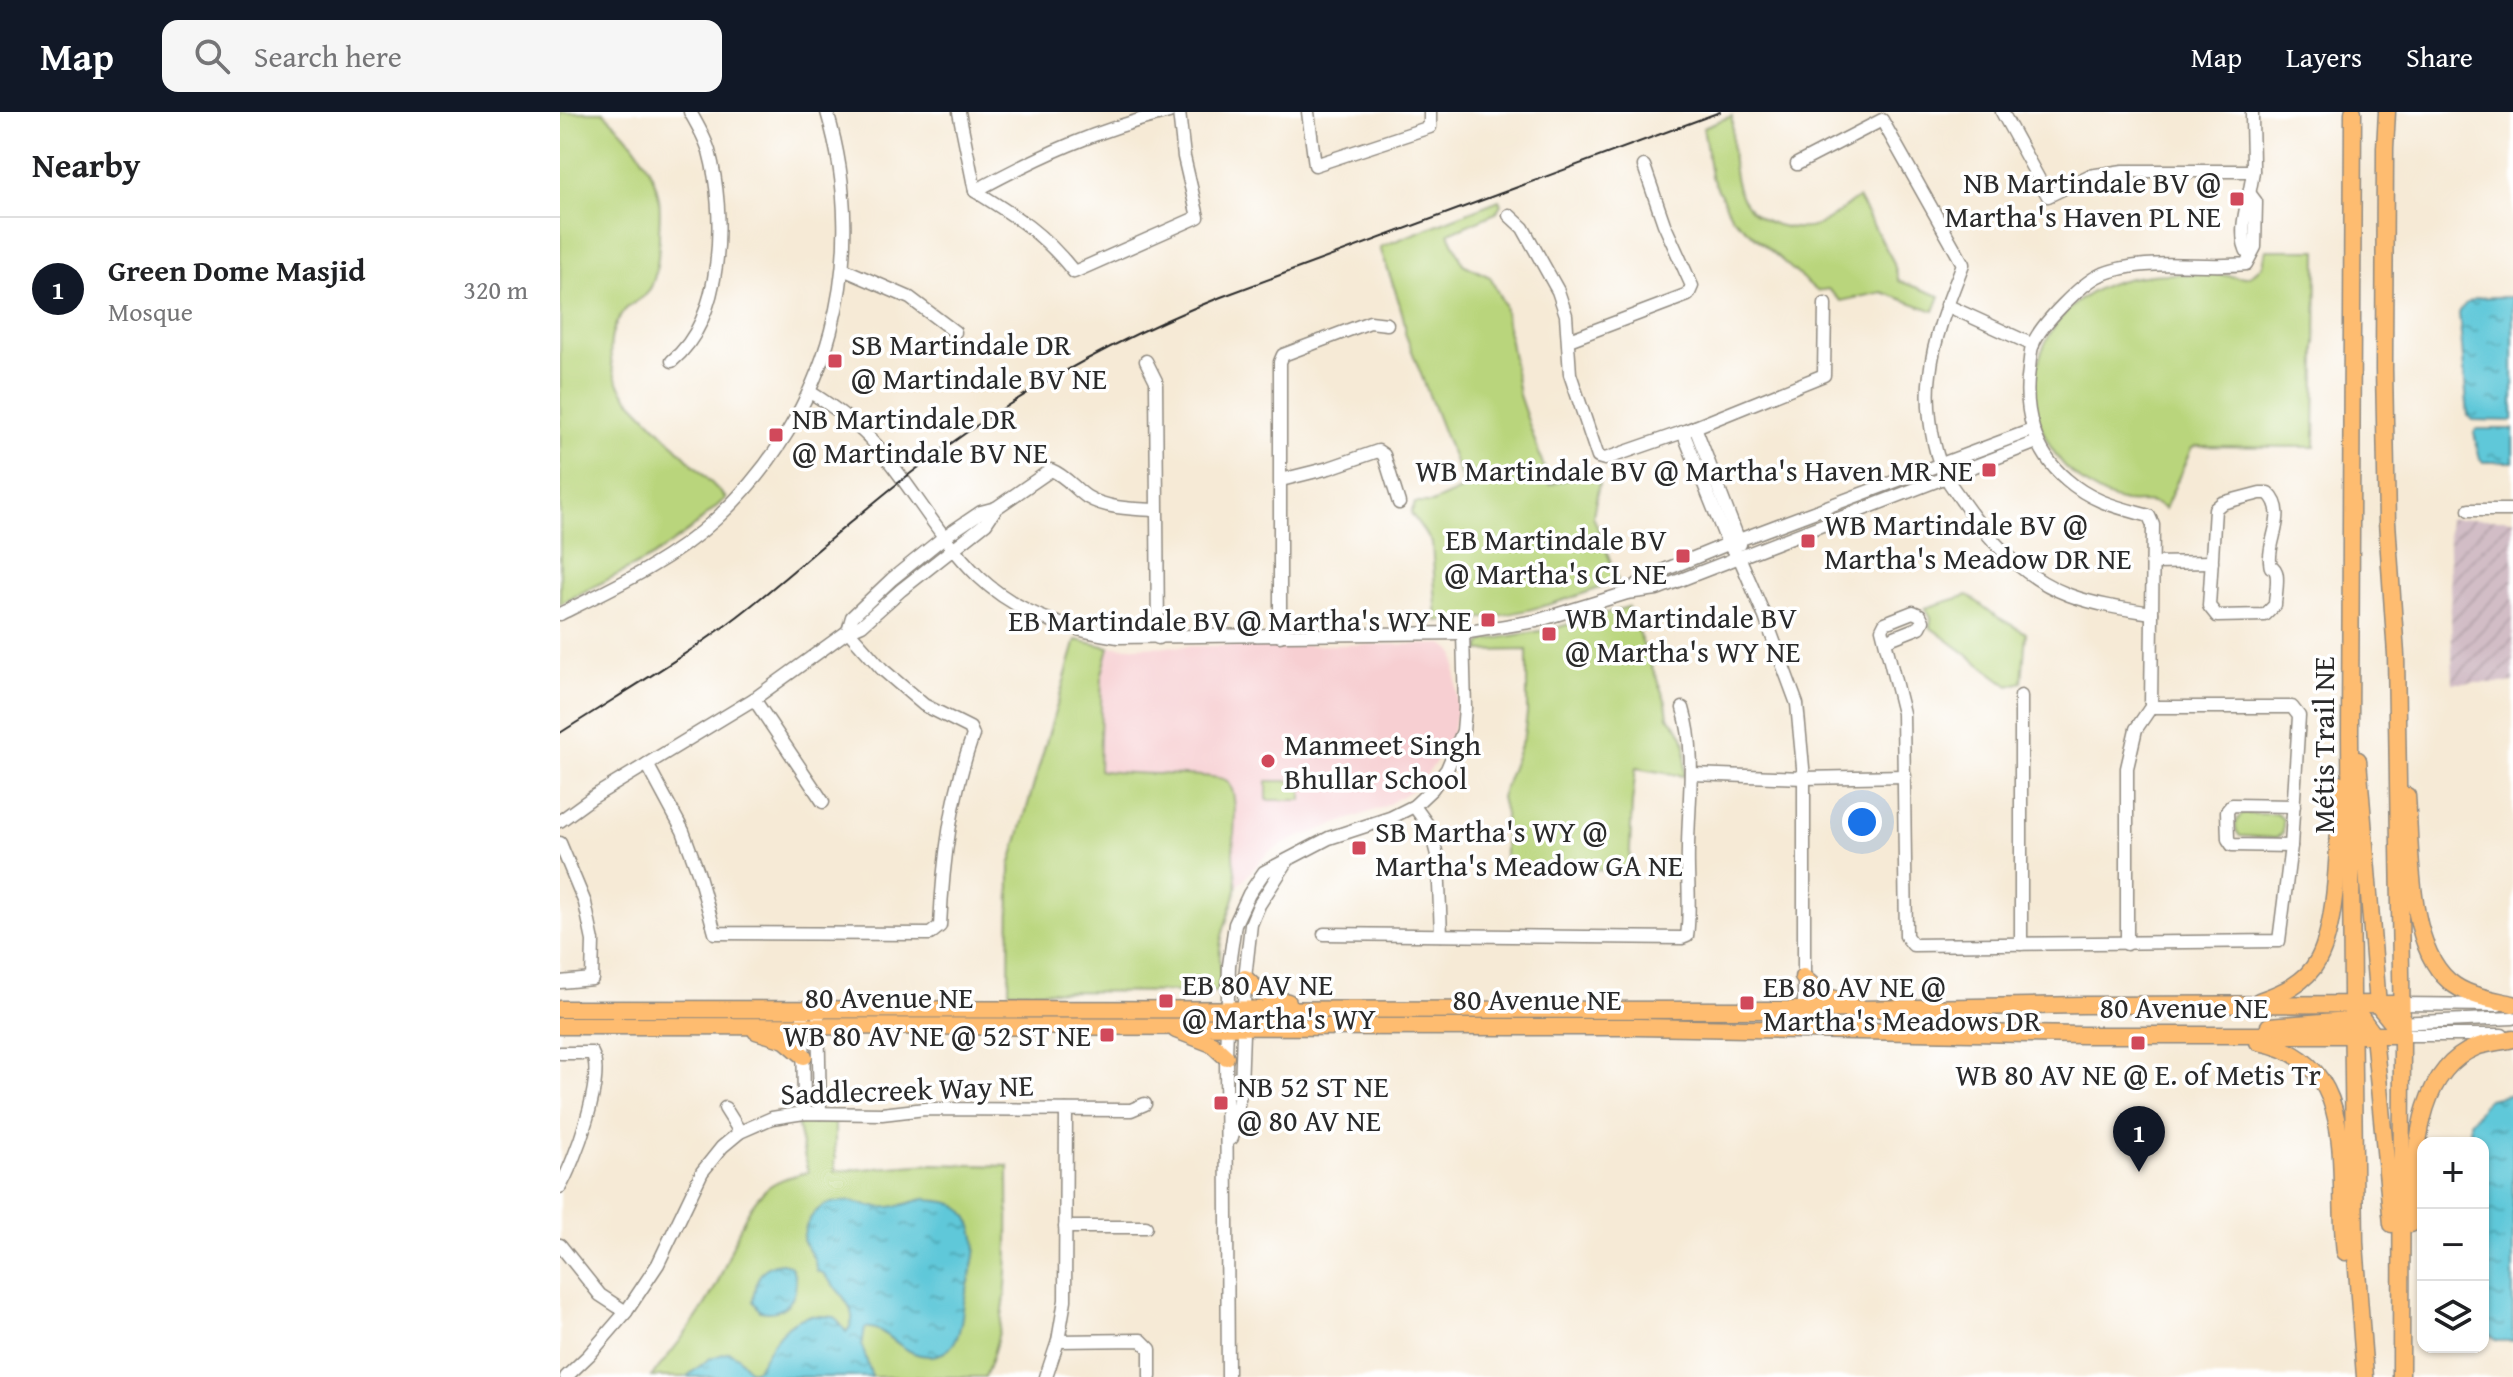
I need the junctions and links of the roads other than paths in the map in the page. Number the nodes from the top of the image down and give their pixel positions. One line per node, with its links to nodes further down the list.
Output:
1 (691, 112): 24 (street)
2 (827, 112): 17 (street)
3 (959, 112): 15 (street)
4 (1169, 112): 15 (street)
5 (1179, 112): 15 (street)
6 (1308, 112): 7 (street)
7 (1430, 112)
8 (2002, 112): 14 (street)
9 (2252, 112): 14 (street)
10 (2353, 112): 56 (main road, Métis Trail NE)
11 (2387, 112): 51 (main road)
12 (1797, 164): 19 (street)
13 (1644, 166): 22 (street)
14 (2253, 171): 23 (street)
15 (975, 191)
16 (1509, 215): 22 (street)
17 (843, 269): 21 (street); 26 (street)
18 (1825, 304): 27 (street)
19 (1946, 305): 23 (street); 29 (street)
20 (1387, 324): 31 (street)
21 (955, 332)
22 (1569, 340): 27 (street)
23 (2033, 345): 28 (street)
24 (672, 361)
25 (1146, 361): 34 (street)
26 (810, 392): 37 (street); 45 (street)
27 (1689, 430): 38 (street)
28 (2035, 436): 29 (street); 30 (street); 42 (street)
29 (1940, 464): 30 (street); 38 (street)
30 (1946, 478): 40 (street); 44 (street)
31 (1281, 480): 32 (street); 48 (street)
32 (1399, 503)
33 (996, 508): 34 (street); 37 (street); 39 (street)
34 (1156, 510): 49 (street)
35 (2469, 510): 36 (street)
36 (2513, 510)
37 (944, 537): 39 (street); 46 (street)
38 (1734, 542): 40 (street); 43 (street)
39 (953, 548): 46 (street); 49 (street)
40 (1740, 559): 43 (street); 60 (street)
41 (2212, 562): 41 (street); 42 (street)
42 (2152, 563): 44 (street)
43 (1627, 593): 47 (street)
44 (2152, 613): 54 (street)
45 (560, 614)
46 (848, 631): 53 (street); 57 (street)
47 (1463, 633): 48 (street); 62 (street)
48 (1280, 636): 49 (street)
49 (1158, 638)
50 (1887, 640): 59 (street)
51 (2396, 655): 75 (main road); 77 (main road)
52 (2021, 696): 70 (street)
53 (754, 699): 57 (street); 61 (street)
54 (2151, 707): 63 (street); 71 (street)
55 (1683, 708): 58 (street)
56 (2350, 735): 76 (main road); 85 (main road); 86 (main road, Métis Trail NE)
57 (647, 764): 64 (street)
58 (1692, 774): 60 (street); 69 (street)
59 (1905, 776): 60 (street); 70 (street)
60 (1804, 778): 72 (street)
61 (823, 802)
62 (1414, 806): 67 (street); 69 (street)
63 (2294, 806): 66 (street); 66 (street)
64 (560, 821)
65 (560, 843): 74 (street)
66 (2291, 846): 71 (street)
67 (1290, 857): 73 (street); 78 (street)
68 (1324, 934): 69 (street)
69 (1441, 935)
70 (2021, 944): 71 (street)
71 (2127, 944)
72 (1803, 977): 81 (main road); 82 (street)
73 (1245, 978): 78 (street); 79 (main road)
74 (560, 982)
75 (2401, 1004): 77 (street, 80 Avenue NE); 85 (main road, 80 Avenue NE)
76 (2249, 1005): 81 (main road, 80 Avenue NE); 86 (main road, 80 Avenue NE)
77 (2513, 1005)
78 (1236, 1008): 79 (main road, 80 Avenue NE); 83 (main road, 80 Avenue NE); 90 (street)
79 (1313, 1008): 82 (main road, 80 Avenue NE)
80 (560, 1009): 83 (main road, 80 Avenue NE)
81 (1882, 1009): 82 (main road, 80 Avenue NE)
82 (1804, 1010): 91 (street)
83 (811, 1017): 87 (main road, 80 Avenue NE); 88 (main road, 80 Avenue NE); 96 (street); 102 (street)
84 (2513, 1018): 85 (street)
85 (2391, 1020): 86 (main road); 86 (main road, 80 Avenue NE); 94 (street, 80 Avenue NE); 110 (main road)
86 (2361, 1024): 92 (main road); 93 (main road, 80 Avenue NE); 110 (main road); 116 (main road, Métis Trail NE)
87 (727, 1025): 89 (main road, 80 Avenue NE); 96 (main road)
88 (1159, 1025): 90 (main road, 80 Avenue NE); 97 (main road)
89 (560, 1026)
90 (1236, 1026): 91 (main road, 80 Avenue NE); 97 (street); 104 (street)
91 (1804, 1028): 92 (main road, 80 Avenue NE)
92 (2132, 1035): 93 (main road, 80 Avenue NE)
93 (2221, 1035): 116 (main road)
94 (2513, 1037): 110 (main road)
95 (560, 1053): 105 (street)
96 (804, 1056): 101 (street)
97 (1226, 1057): 104 (street)
98 (1145, 1104): 100 (street)
99 (725, 1108): 103 (street)
100 (1066, 1110): 102 (street, Saddlecreek Way NE); 106 (street, Saddlecreek Way NE)
101 (804, 1113): 102 (street, Saddlecreek Way NE); 103 (street, Saddlecreek Way NE)
102 (820, 1113)
103 (740, 1132): 109 (street, Saddlecreek Way NE)
104 (1227, 1167): 115 (street)
105 (560, 1187)
106 (1065, 1227): 107 (street); 111 (street, Saddlecreek Way NE)
107 (1146, 1227)
108 (560, 1245): 109 (street)
109 (626, 1312): 112 (street, Saddlecreek Way NE)
110 (2402, 1317): 117 (main road)
111 (1058, 1341): 113 (street, Saddlecreek Way NE); 114 (street)
112 (566, 1377)
113 (1046, 1377)
114 (1150, 1377)
115 (1228, 1377)
116 (2363, 1377)
117 (2401, 1377)

